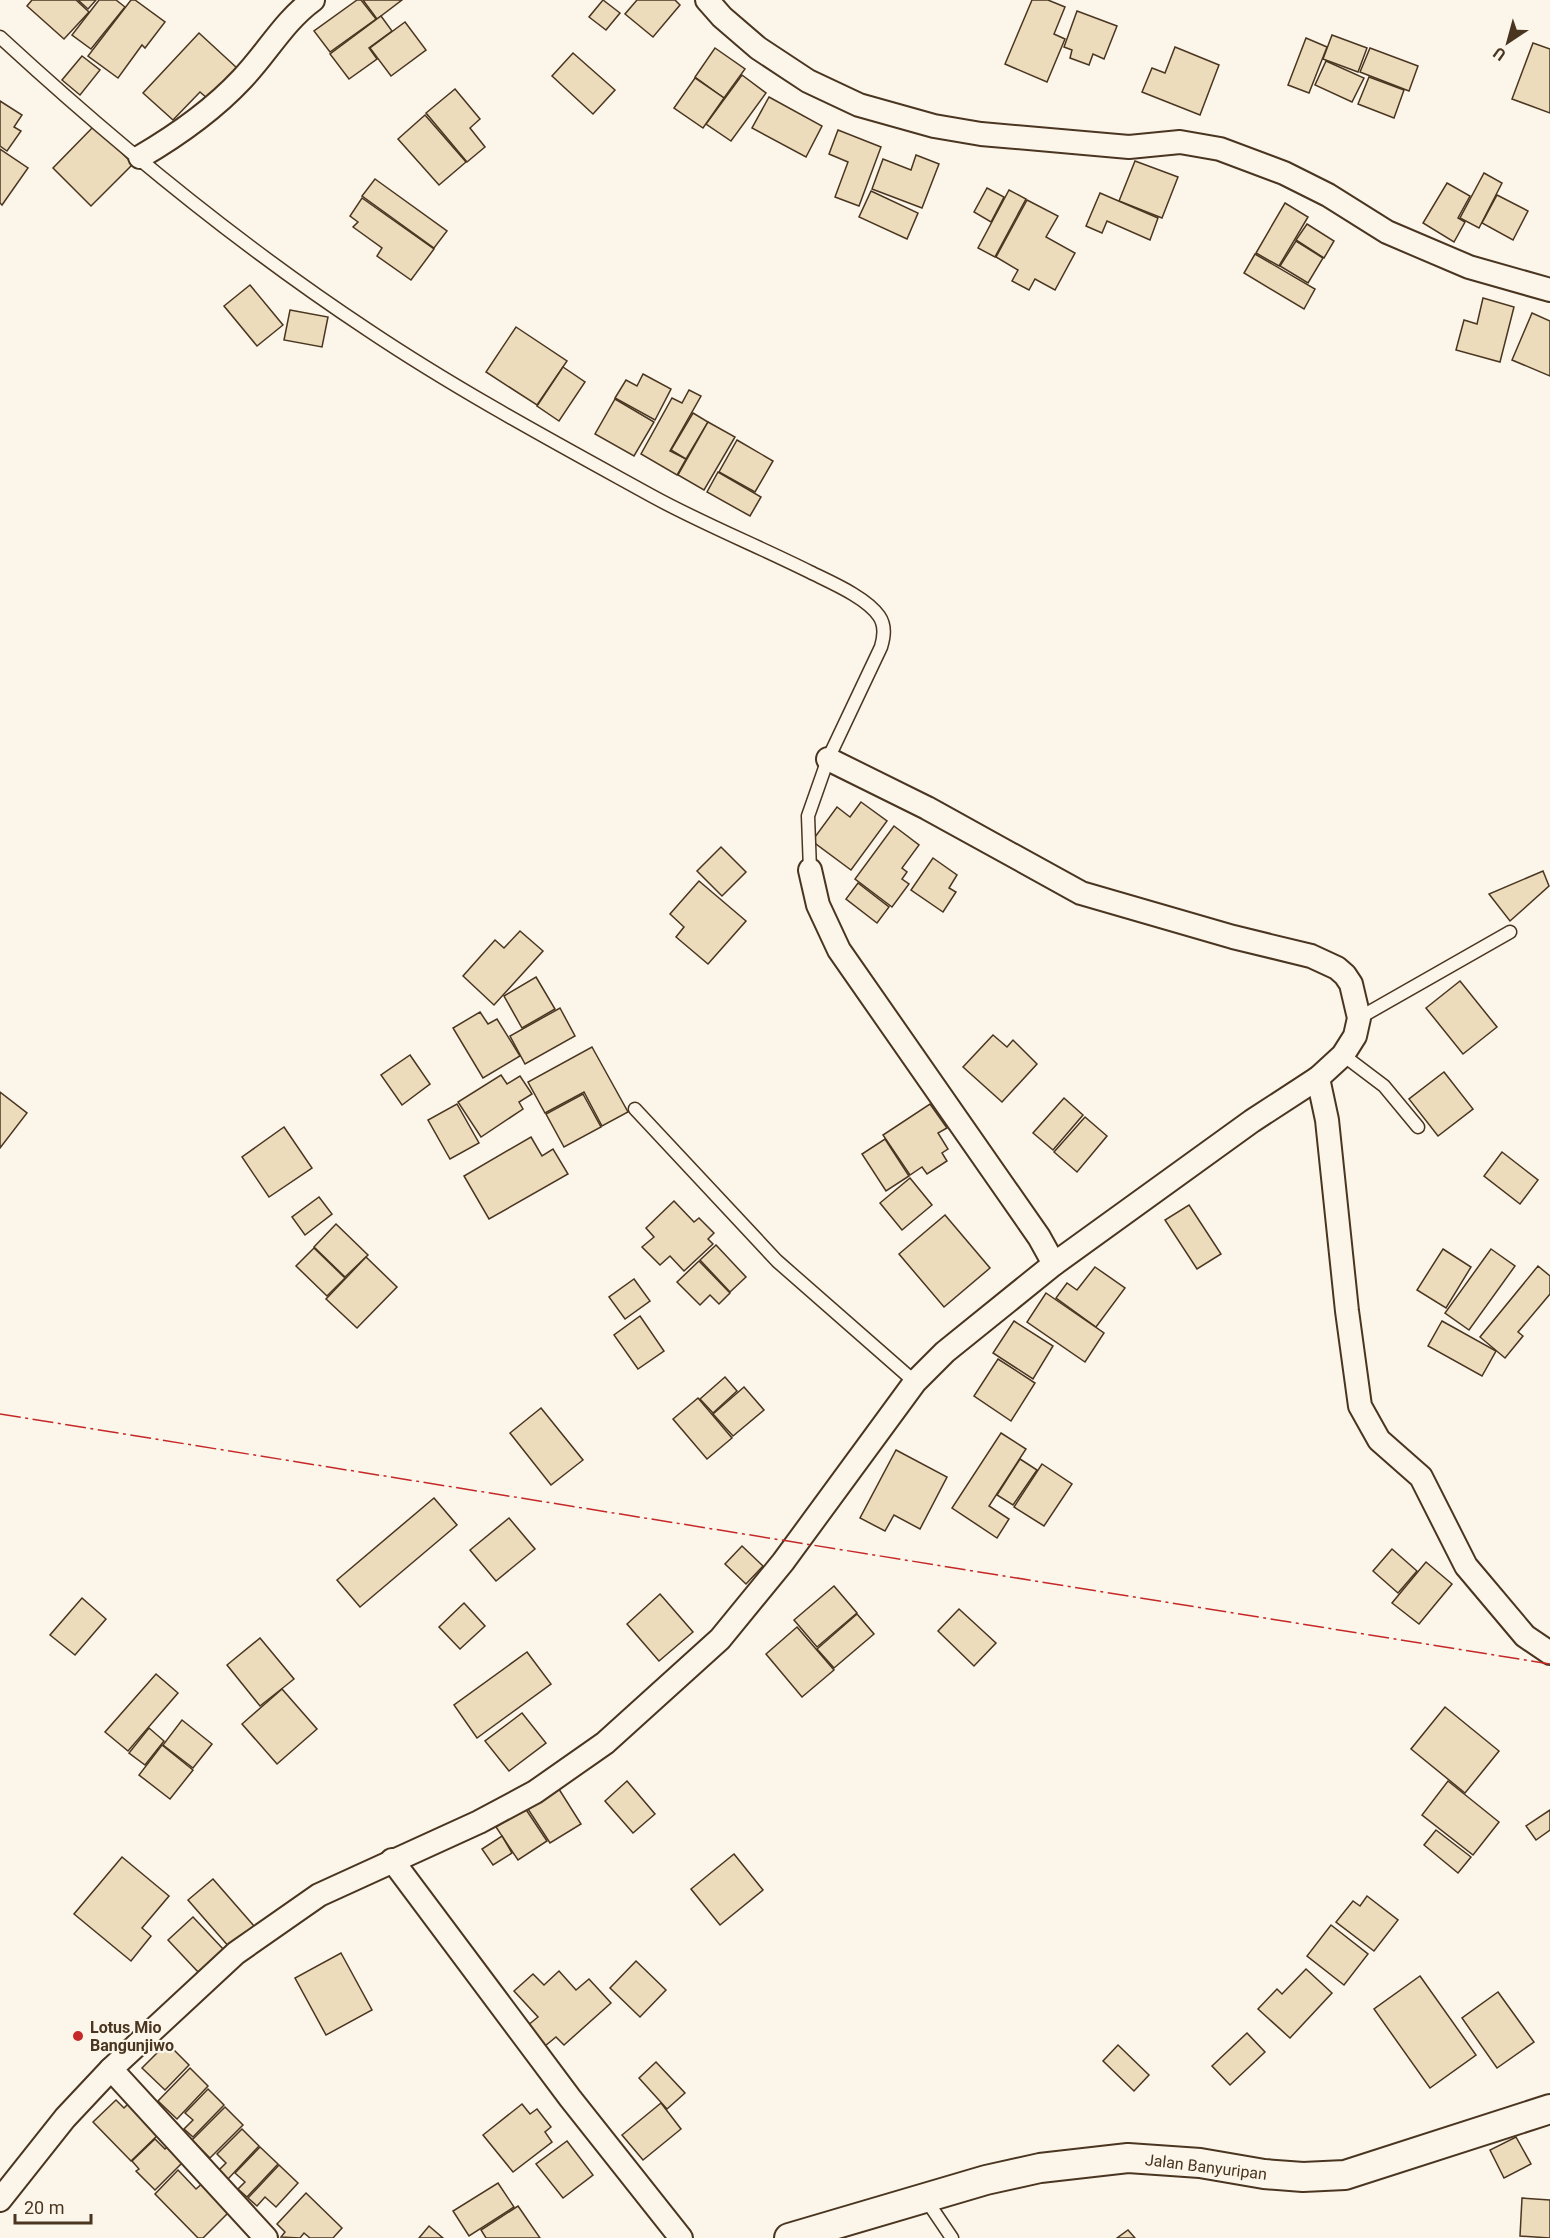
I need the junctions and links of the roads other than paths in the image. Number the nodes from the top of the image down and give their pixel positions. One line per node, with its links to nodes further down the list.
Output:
1 (313, 0): 4 (street)
2 (706, 0): 5 (street)
3 (0, 37): 4 (lane)
4 (140, 157): 6 (lane)
5 (1550, 290)
6 (828, 759): 7 (lane); 9 (street)
7 (810, 870): 14 (street)
8 (1510, 932): 9 (lane)
9 (1359, 1018): 10 (street)
10 (1343, 1055): 11 (street); 13 (lane)
11 (1318, 1078): 14 (street); 16 (street)
12 (636, 1109): 15 (lane)
13 (1418, 1127)
14 (1054, 1264): 15 (street)
15 (915, 1382): 17 (street)
16 (1550, 1653)
17 (392, 1860): 18 (street); 23 (street)
18 (111, 2068): 21 (street); 22 (street)
19 (1550, 2109): 20 (street, Jalan Banyuripan)
20 (925, 2198): 24 (street, Jalan Banyuripan); 25 (lane)
21 (0, 2200)
22 (266, 2238)
23 (681, 2238)
24 (789, 2238)
25 (952, 2238)

